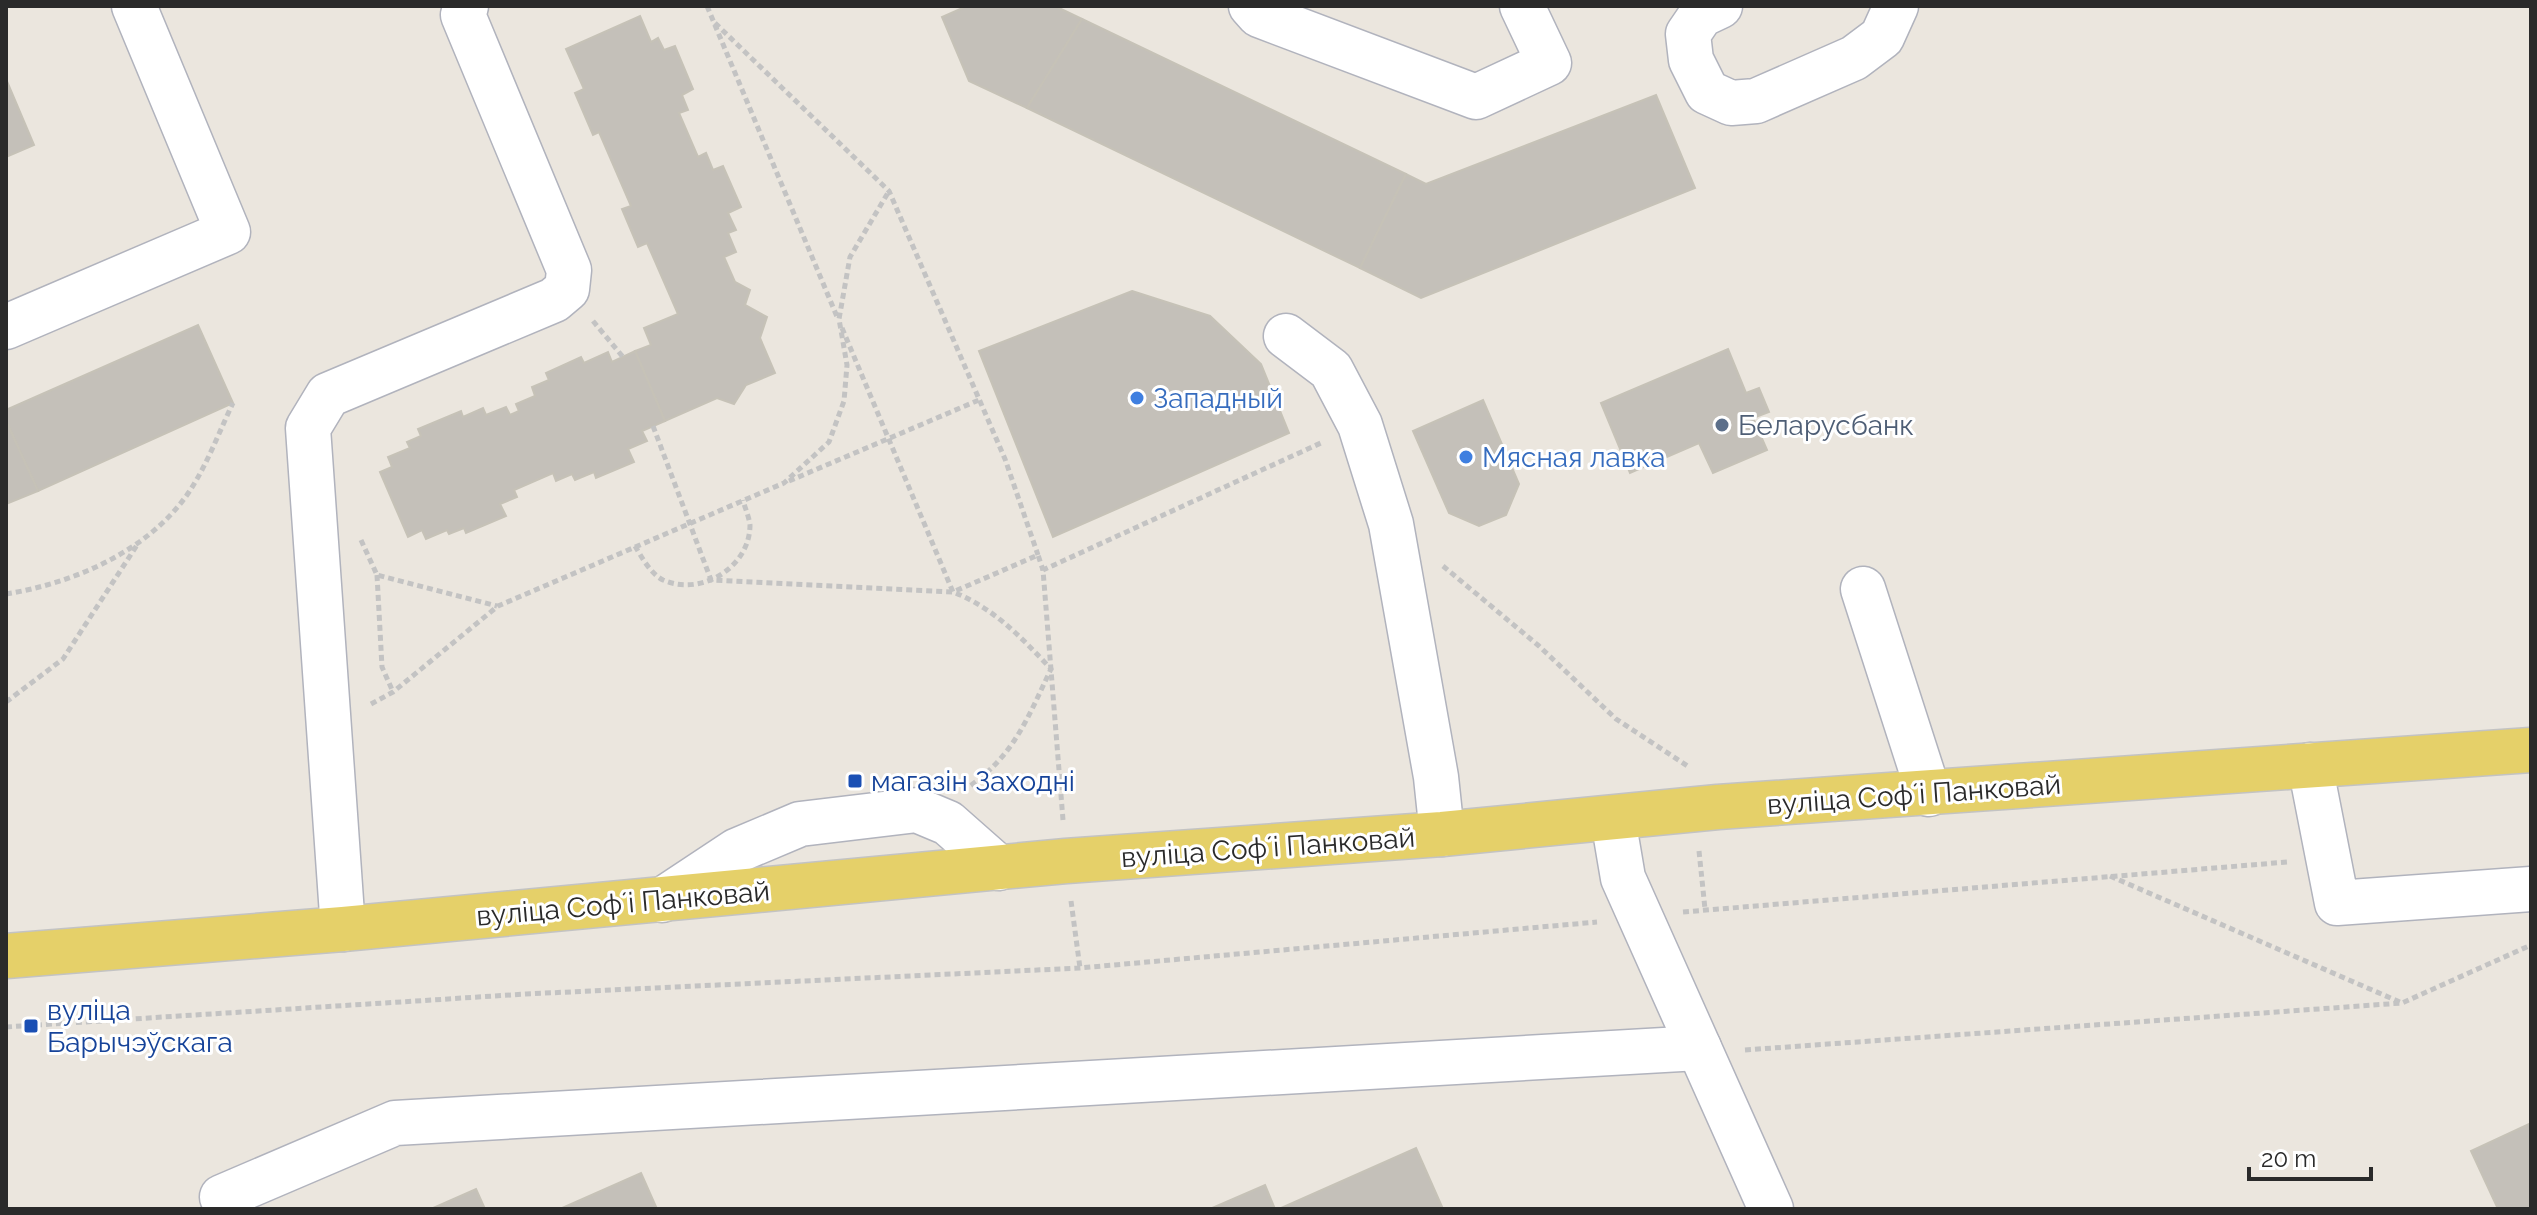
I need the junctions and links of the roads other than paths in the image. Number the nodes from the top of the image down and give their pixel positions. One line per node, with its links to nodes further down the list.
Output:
1 (134, 6): 7 (lane)
2 (466, 6): 18 (lane)
3 (1522, 6): 6 (lane)
4 (1720, 6): 5 (lane)
5 (1896, 6)
6 (1244, 9)
7 (6, 327)
8 (1286, 336): 14 (lane)
9 (1863, 589): 12 (lane)
10 (2531, 750): 11 (main road, вуліца Софʼі Панковай)
11 (2310, 765): 12 (main road, вуліца Софʼі Панковай); 16 (lane)
12 (1929, 794): 13 (main road, вуліца Софʼі Панковай)
13 (1613, 819): 14 (main road, вуліца Софʼі Панковай); 20 (lane)
14 (1442, 834): 15 (main road, вуліца Софʼі Панковай)
15 (999, 868): 17 (main road, вуліца Софʼі Панковай); 17 (lane)
16 (2531, 889)
17 (662, 900): 18 (main road, вуліца Софʼі Панковай)
18 (343, 929): 19 (main road, вуліца Софʼі Панковай)
19 (6, 956)
20 (1699, 1048): 21 (lane); 22 (lane)
21 (222, 1197)
22 (1771, 1209)

